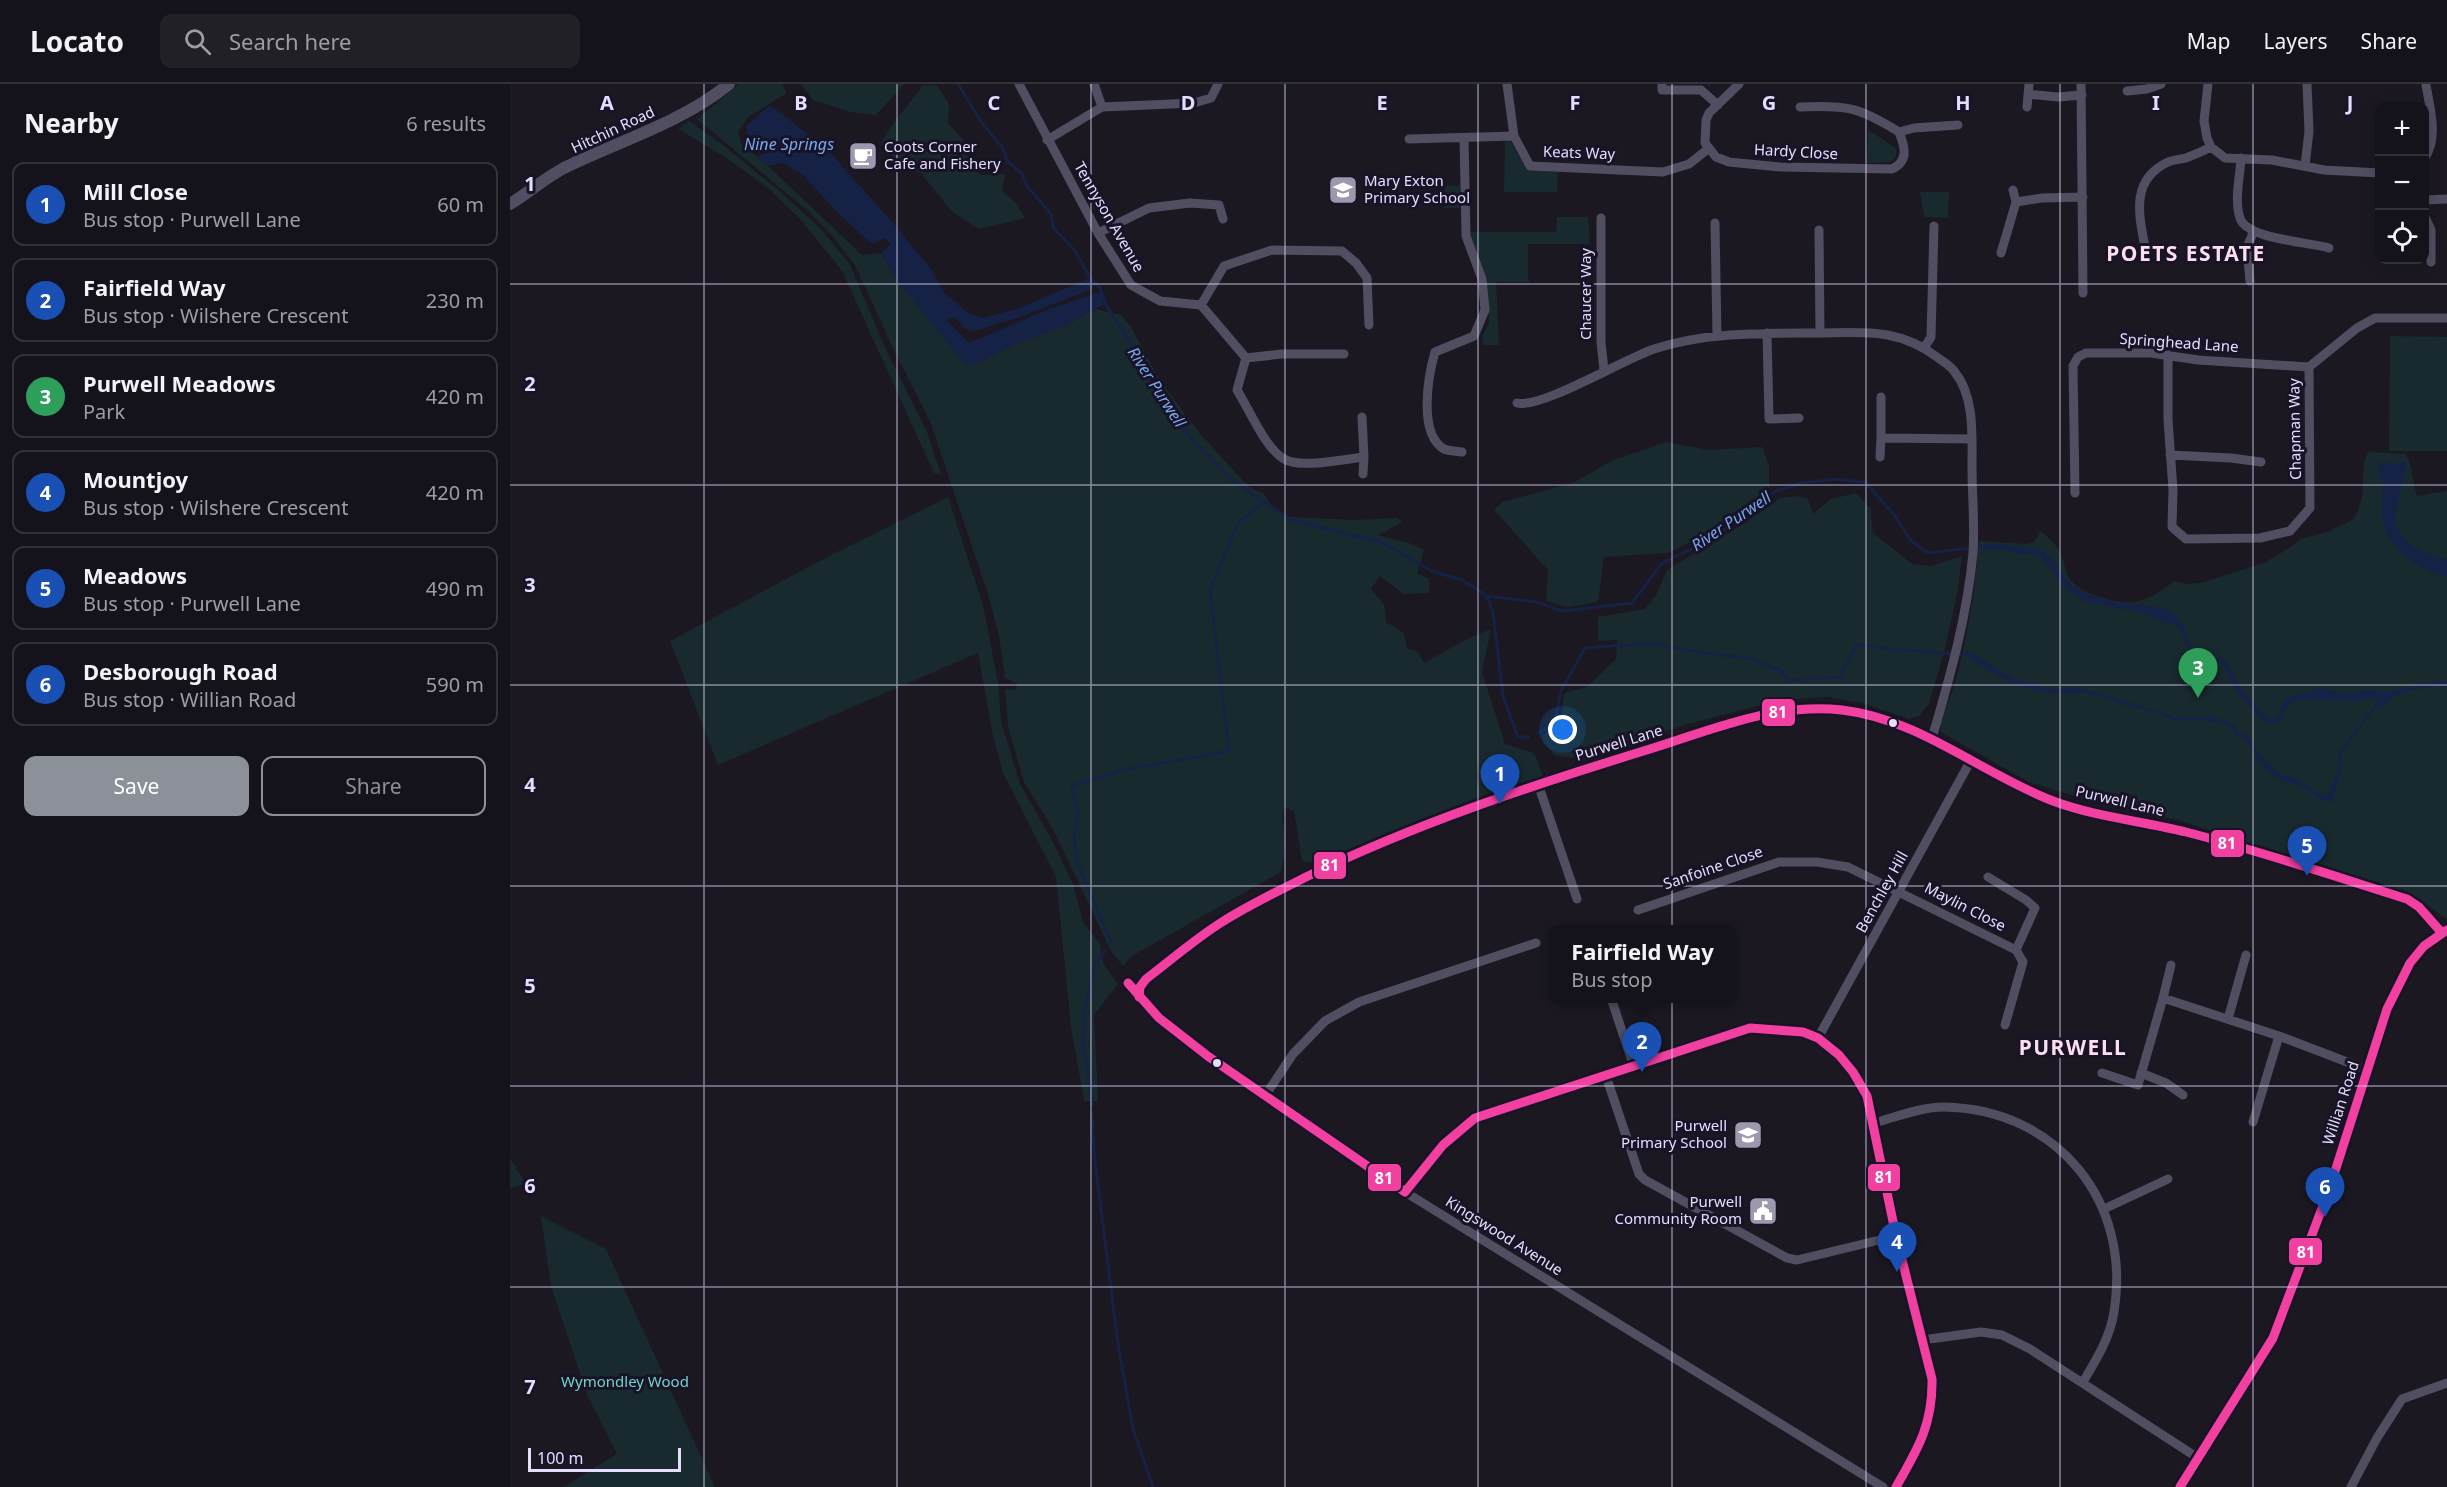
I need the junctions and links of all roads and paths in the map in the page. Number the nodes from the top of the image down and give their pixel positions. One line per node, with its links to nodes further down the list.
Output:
1 (729, 84): 37 (street, Hitchin Road)
2 (1019, 84): 25 (street, Tennyson Avenue)
3 (1094, 84): 17 (street)
4 (1218, 84): 17 (street)
5 (1507, 84): 22 (street, Keats Way)
6 (1662, 84): 16 (street)
7 (1739, 84): 16 (street)
8 (2081, 84): 15 (street)
9 (2161, 84): 14 (street)
10 (2208, 84): 26 (street)
11 (2307, 84): 30 (street)
12 (2426, 85): 28 (street)
13 (2028, 89): 15 (street); 19 (street)
14 (2127, 90)
15 (2082, 95): 33 (street)
16 (1718, 105): 27 (street)
17 (1102, 107): 25 (street)
18 (1800, 107): 21 (street)
19 (2027, 107)
20 (1958, 125): 21 (street)
21 (1899, 132): 27 (street, Hardy Close)
22 (1514, 136): 23 (street); 27 (street, Keats Way)
23 (1464, 138): 24 (street); 70 (street)
24 (1408, 139)
25 (1047, 140): 45 (street, Tennyson Avenue)
26 (2211, 147): 29 (street); 46 (street)
27 (1708, 149)
28 (2426, 156)
29 (2241, 158): 30 (street); 44 (street)
30 (2305, 166): 31 (street)
31 (2375, 173)
32 (2013, 190): 36 (street)
33 (2083, 196): 36 (street); 51 (street)
34 (2447, 199): 35 (street)
35 (2429, 200)
36 (2016, 202): 48 (street)
37 (510, 204)
38 (1601, 218): 63 (street, Chaucer Way)
39 (1223, 219): 45 (street)
40 (1715, 223): 57 (street)
41 (1934, 226): 58 (street)
42 (2429, 226): 49 (street)
43 (1819, 230): 56 (street)
44 (2254, 231): 47 (street); 50 (street)
45 (1098, 233): 52 (street, Tennyson Avenue)
46 (2145, 247)
47 (2329, 248)
48 (2001, 253)
49 (2432, 262)
50 (2250, 281)
51 (2083, 293)
52 (1201, 305): 54 (street); 61 (street)
53 (2447, 318): 62 (street, Chapman Way)
54 (1369, 325)
55 (1767, 333): 56 (street); 57 (street); 67 (street)
56 (1820, 333): 58 (street)
57 (1717, 336): 63 (street)
58 (1924, 348): 69 (street)
59 (1344, 354): 61 (street)
60 (2168, 356): 62 (street, Springhead Lane); 71 (street); 76 (street, Springhead Lane)
61 (1246, 358): 73 (street)
62 (2309, 367): 71 (street, Chapman Way)
63 (1604, 370): 65 (street)
64 (1881, 397): 68 (street)
65 (1517, 403)
66 (1362, 417): 73 (street)
67 (1799, 418)
68 (1881, 438): 69 (street); 72 (street)
69 (1972, 438): 77 (street)
70 (1462, 452)
71 (2170, 455): 74 (street)
72 (1880, 457)
73 (1364, 458): 75 (street)
74 (2261, 462)
75 (1363, 474)
76 (2075, 493)
77 (1932, 738): 78 (street, Purwell Lane); 79 (street, Purwell Lane)
78 (1971, 760): 81 (street, Benchley Hill); 84 (street, Purwell Lane)
79 (1538, 784): 82 (street); 90 (street, Purwell Lane)
80 (1988, 877): 86 (street, Maylin Close)
81 (1900, 892): 83 (street, Sanfoine Close); 86 (street, Maylin Close); 96 (street, Benchley Hill)
82 (1577, 899)
83 (1638, 910)
84 (2444, 932): 98 (street, Willian Road)
85 (1536, 943): 103 (street)
86 (2016, 950): 94 (street, Maylin Close)
87 (2246, 955): 93 (street)
88 (2171, 965): 91 (street)
89 (1128, 983): 90 (street, Kingswood Avenue)
90 (1139, 997): 103 (street, Kingswood Avenue)
91 (2163, 998): 93 (street); 100 (street)
92 (1612, 1003): 97 (street)
93 (2228, 1019): 95 (street)
94 (2005, 1024)
95 (2278, 1036): 98 (street); 104 (street)
96 (1818, 1038): 97 (street); 105 (street)
97 (1634, 1066): 101 (street)
98 (2368, 1070): 113 (street, Willian Road)
99 (2102, 1073): 100 (street)
100 (2141, 1073): 102 (street)
101 (1606, 1076): 107 (street); 109 (street)
102 (2183, 1095)
103 (1265, 1096): 107 (street, Kingswood Avenue)
104 (2253, 1122)
105 (1874, 1123): 108 (street); 109 (street)
106 (2168, 1179): 108 (street)
107 (1405, 1192): 114 (street, Kingswood Avenue)
108 (2104, 1209): 111 (street)
109 (1896, 1236): 110 (street)
110 (1923, 1340): 111 (street); 115 (street)
111 (2083, 1382): 113 (street)
112 (2447, 1383): 117 (street)
113 (2198, 1458): 116 (street, Willian Road)
114 (1883, 1487)
115 (1896, 1487)
116 (2180, 1487)
117 (2351, 1487)

